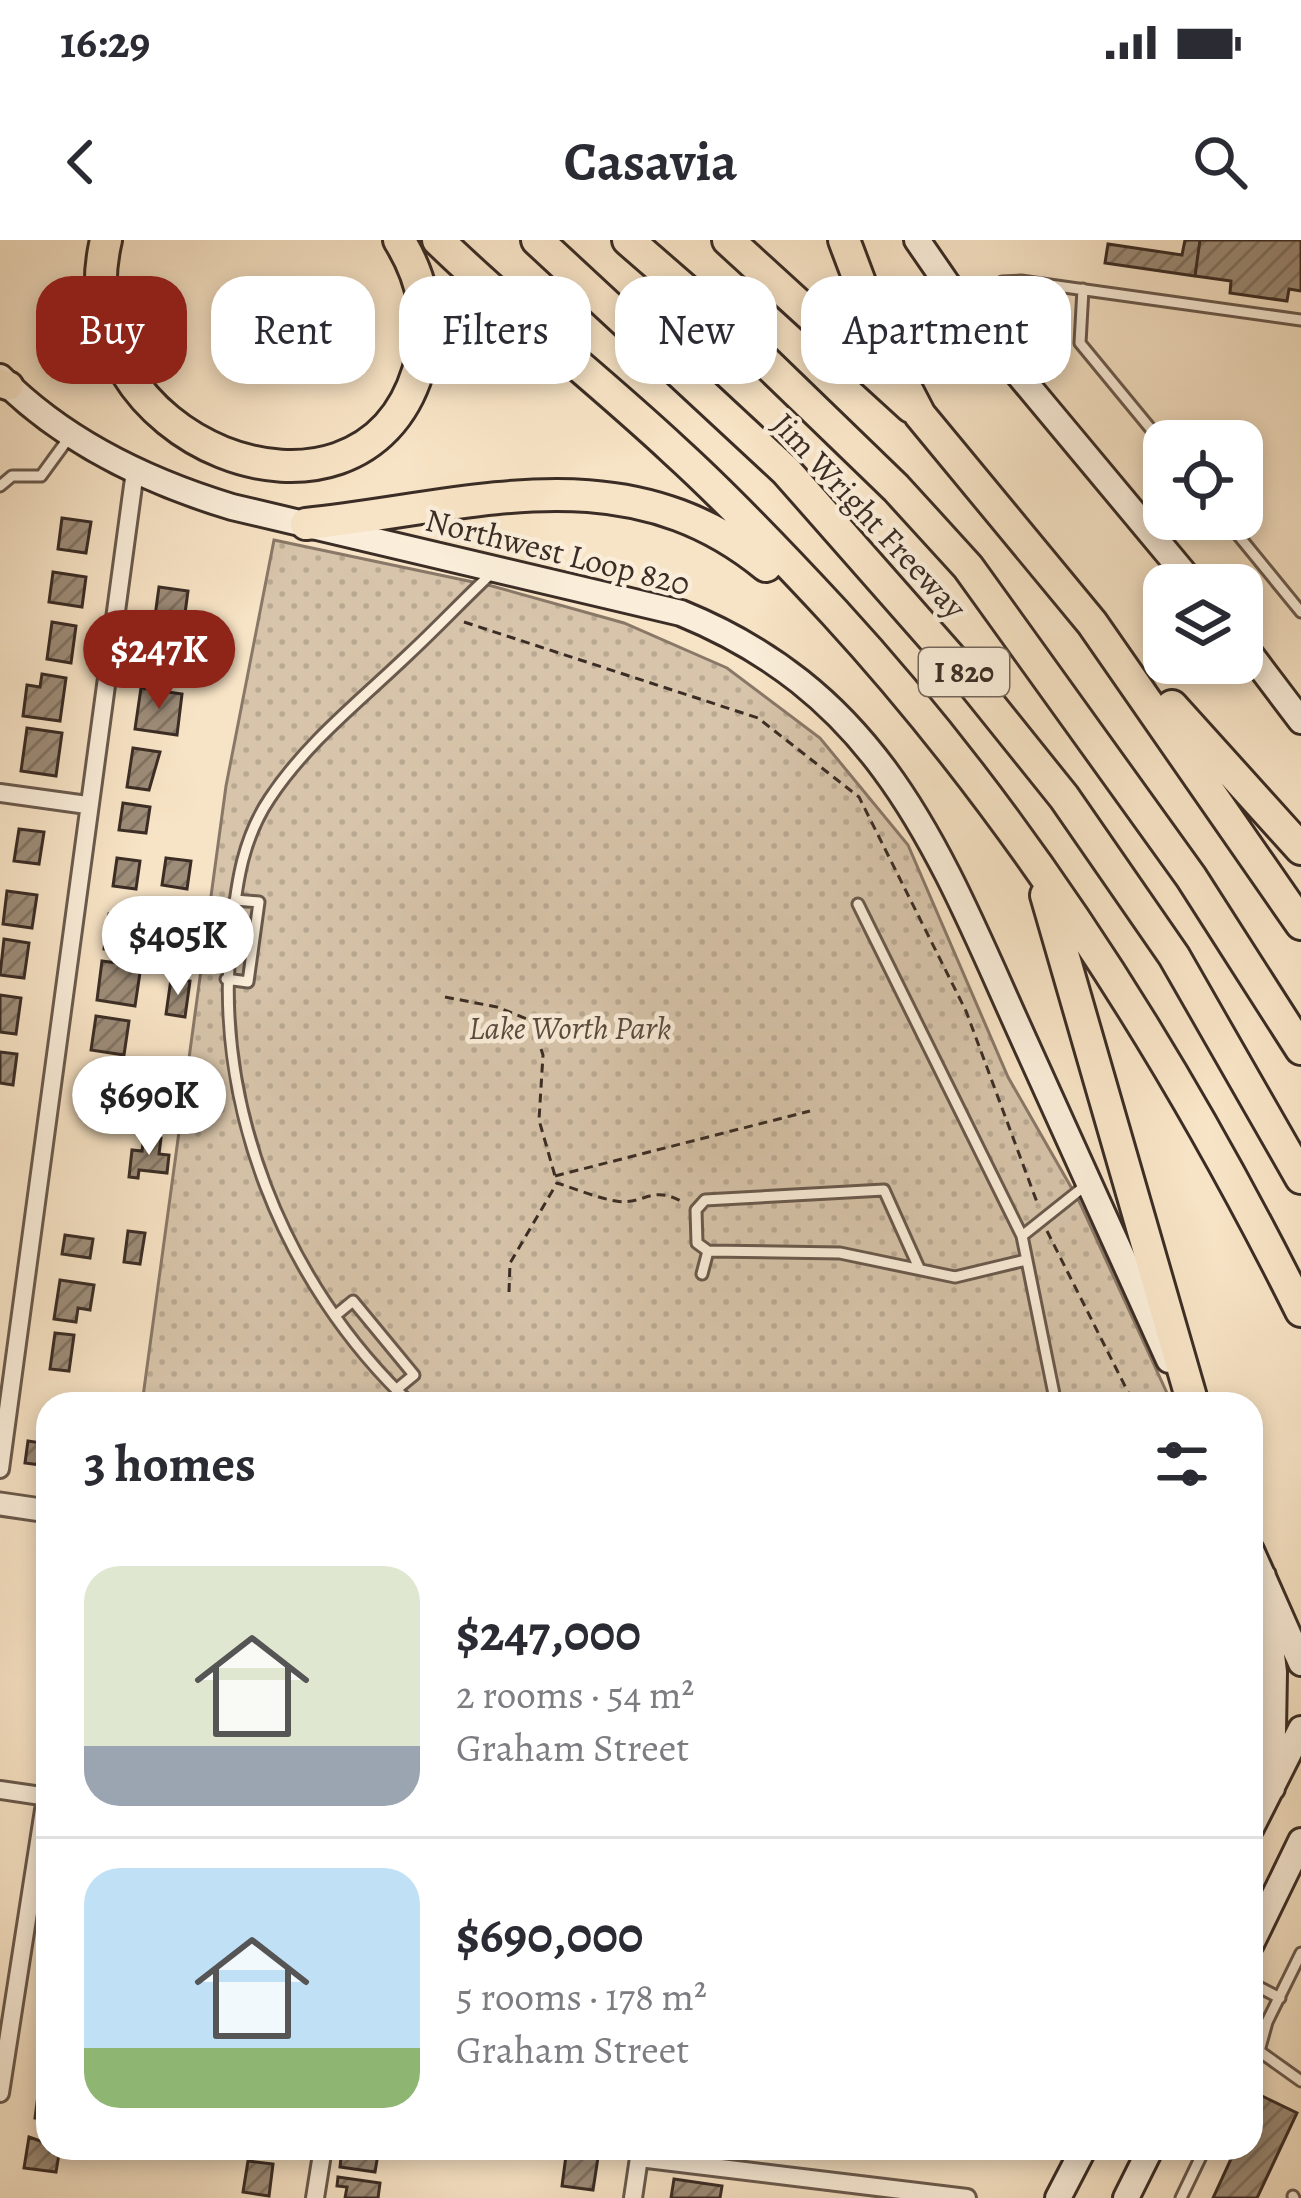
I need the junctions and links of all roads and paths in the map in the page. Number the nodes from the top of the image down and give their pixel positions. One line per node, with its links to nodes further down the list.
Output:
1 (106, 240): 2 (highway)
2 (399, 240)
3 (438, 240): 25 (highway)
4 (537, 240): 41 (highway, Jim Wright Freeway / I 820)
5 (628, 240): 38 (highway, Jim Wright Freeway / I 820)
6 (728, 240): 15 (highway)
7 (844, 240): 15 (highway)
8 (916, 240): 9 (main road)
9 (941, 276)
10 (1071, 288): 11 (lane)
11 (1083, 289): 12 (lane); 16 (lane)
12 (1301, 320)
13 (3, 382): 17 (main road, Northwest Loop 820)
14 (1026, 384): 22 (main road)
15 (920, 415): 26 (highway)
16 (1143, 420)
17 (70, 435): 18 (main road, Northwest Loop 820); 19 (lane)
18 (135, 470): 20 (main road, Northwest Loop 820); 30 (street)
19 (0, 486)
20 (306, 524): 23 (main road, Northwest Loop 820); 25 (highway)
21 (1242, 540): 24 (lane)
22 (1176, 564)
23 (498, 568): 33 (lane); 42 (main road, Northwest Loop 820)
24 (1301, 612)
25 (834, 613): 32 (highway)
26 (1092, 623): 31 (highway); 35 (highway)
27 (1263, 671): 28 (main road)
28 (1301, 721)
29 (0, 793): 30 (street)
30 (87, 805): 58 (street)
31 (1301, 849)
32 (1037, 867): 51 (highway); 57 (highway)
33 (235, 900): 36 (lane); 36 (lane)
34 (858, 904): 45 (lane)
35 (1301, 924)
36 (226, 979): 52 (lane)
37 (445, 997): 40 (path)
38 (1301, 1049)
39 (810, 1111): 40 (path)
40 (555, 1176): 43 (path)
41 (1301, 1178)
42 (1090, 1182): 45 (lane); 56 (main road, Northwest Loop 820)
43 (557, 1184): 44 (path); 50 (path)
44 (696, 1210): 46 (lane); 48 (lane)
45 (1022, 1236): 47 (lane)
46 (708, 1251): 48 (lane); 49 (lane)
47 (1026, 1260): 48 (lane); 55 (lane)
48 (919, 1268)
49 (702, 1274)
50 (509, 1292)
51 (1301, 1310)
52 (336, 1315): 53 (lane); 53 (lane)
53 (397, 1389): 54 (lane)
54 (400, 1392)
55 (1054, 1392)
56 (1185, 1392)
57 (1187, 1392)
58 (0, 1468)
59 (0, 1504): 60 (street)
60 (36, 1508)
61 (1263, 1576): 62 (main road); 64 (main road)
62 (1301, 1663)
63 (1301, 1729): 64 (main road)
64 (1265, 1786): 66 (main road)
65 (0, 1790): 67 (street)
66 (1263, 1792)
67 (36, 1795)
68 (1301, 1841): 71 (main road)
69 (36, 1866): 79 (street)
70 (1301, 1883): 71 (main road)
71 (1274, 1899): 72 (main road)
72 (1263, 1921)
73 (1301, 1954): 75 (lane)
74 (1263, 1989): 75 (lane)
75 (1280, 1998): 76 (lane)
76 (1263, 2041)
77 (1263, 2054): 78 (lane)
78 (1301, 2081)
79 (0, 2093)
80 (320, 2160): 86 (street)
81 (639, 2160): 87 (street)
82 (691, 2160): 88 (street)
83 (1078, 2160): 89 (main road)
84 (1145, 2160): 90 (main road)
85 (1199, 2160): 91 (lane)
86 (315, 2198)
87 (634, 2198)
88 (967, 2198)
89 (1058, 2198)
90 (1126, 2198)
91 (1181, 2198)

